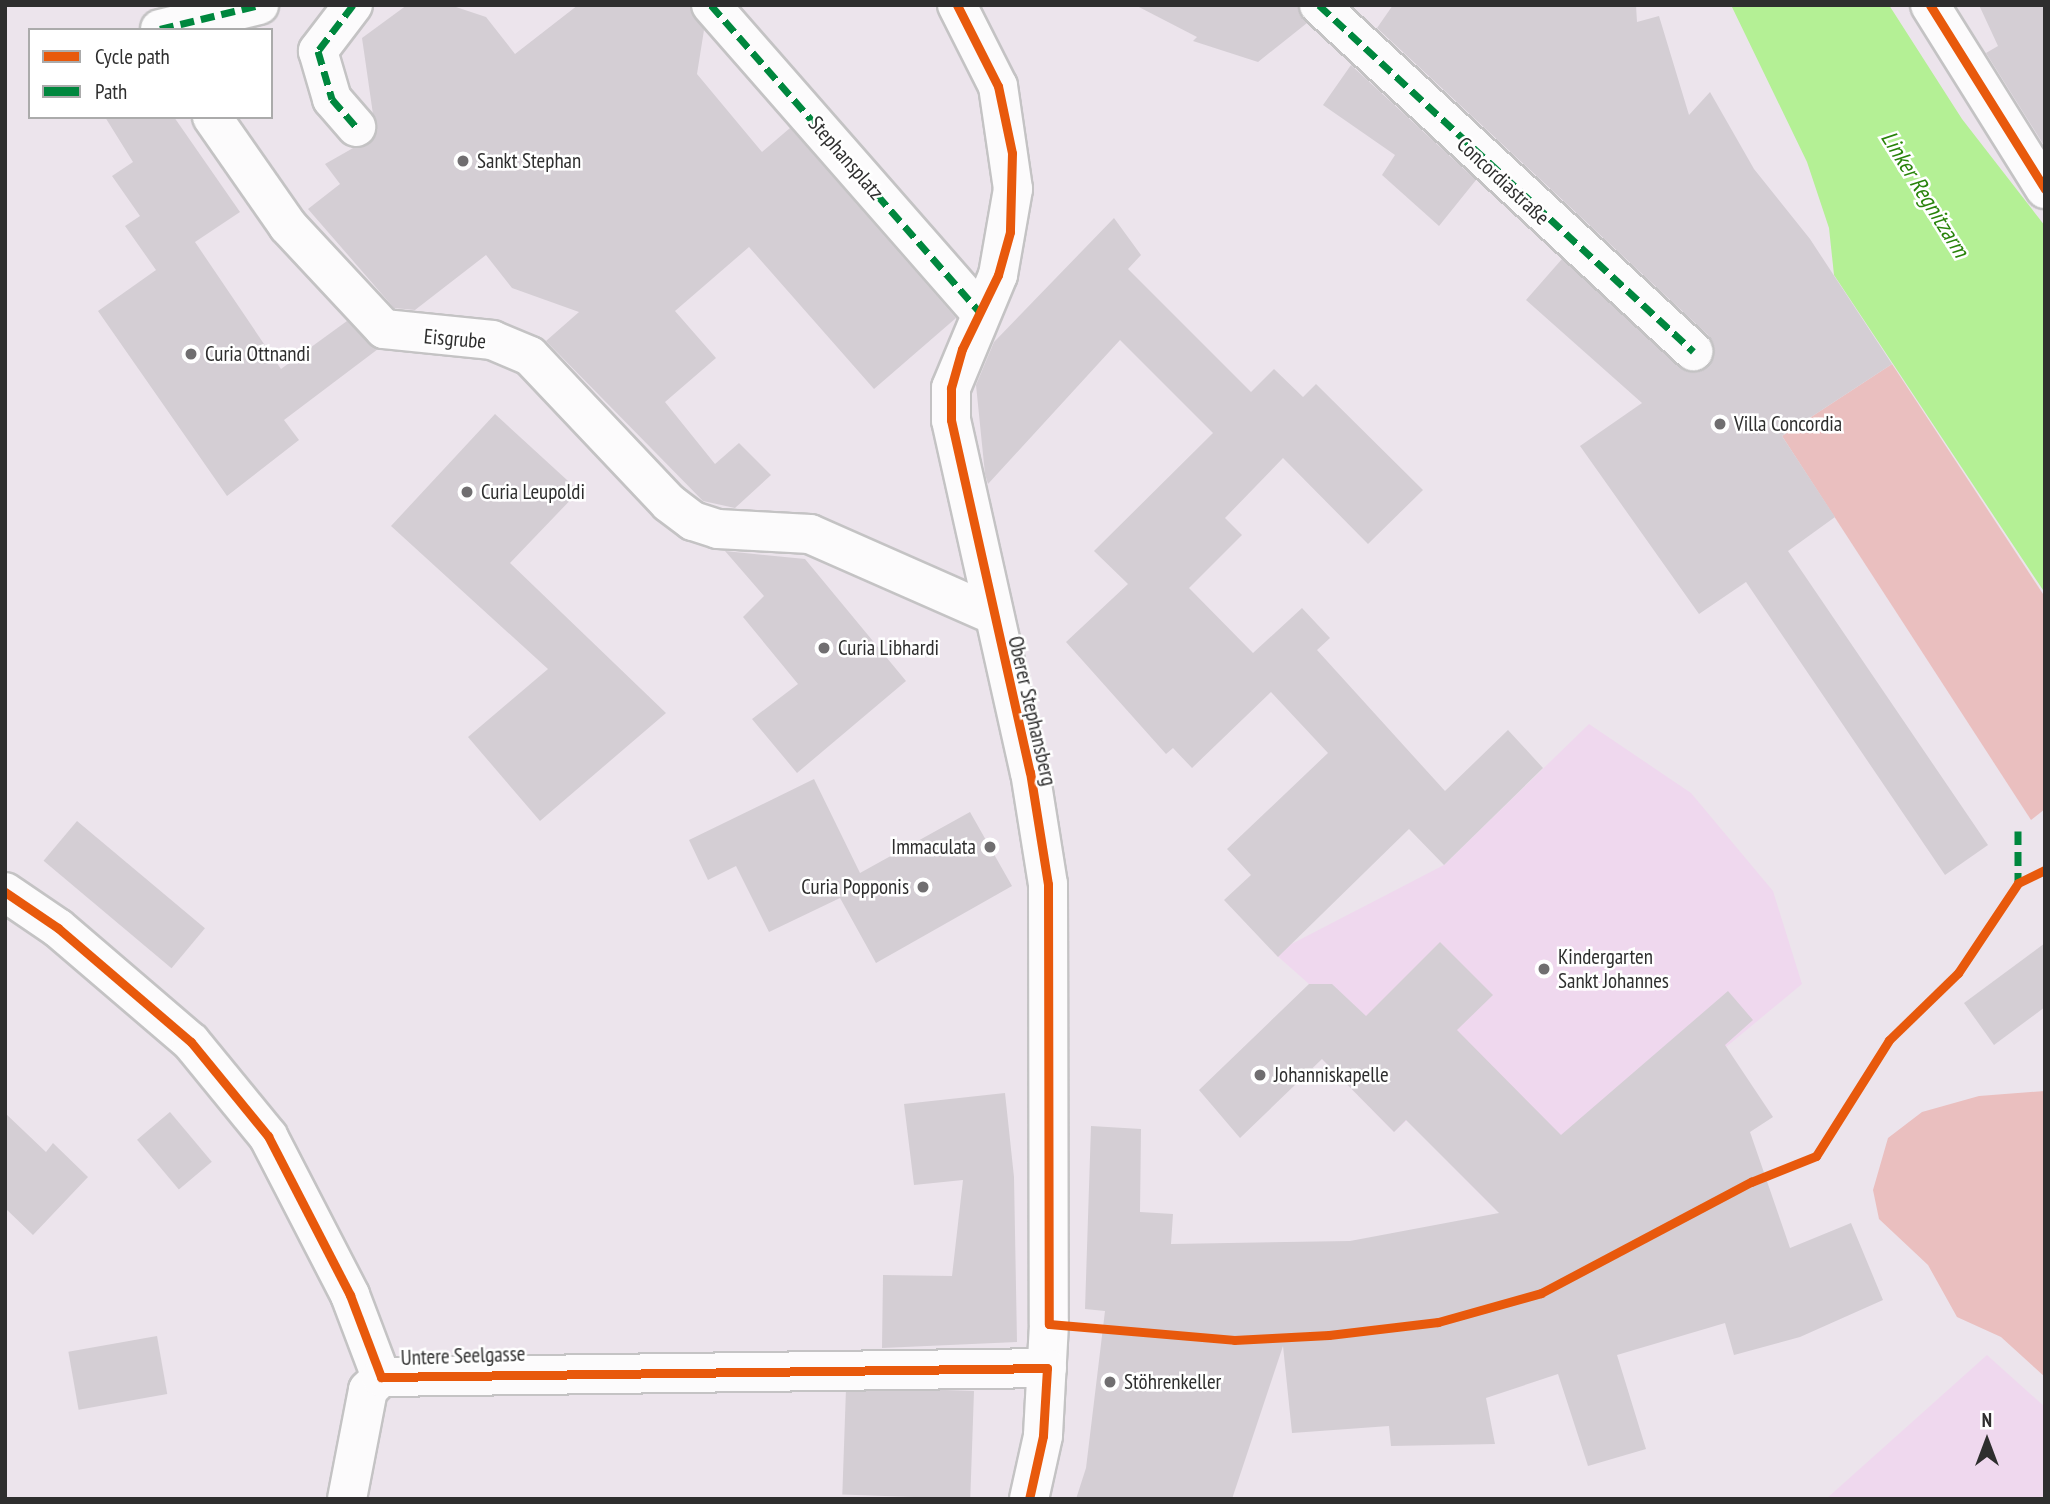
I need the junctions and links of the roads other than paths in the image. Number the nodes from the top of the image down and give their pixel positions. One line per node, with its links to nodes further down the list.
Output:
1 (259, 5): 7 (street)
2 (353, 5): 9 (street)
3 (711, 5): 11 (street, Stephansplatz)
4 (957, 5): 11 (street, Oberer Stephansberg)
5 (1319, 5): 12 (street, Concordiastraße)
6 (1930, 5): 10 (street)
7 (156, 21)
8 (213, 119): 13 (street, Eisgrube)
9 (356, 127)
10 (2045, 189)
11 (980, 312): 14 (street, Oberer Stephansberg)
12 (1693, 351)
13 (810, 534): 14 (street, Oberer Stephansberg)
14 (991, 614): 16 (street, Oberer Stephansberg)
15 (5, 892): 17 (street, Untere Seelgasse)
16 (1047, 1368): 17 (street, Untere Seelgasse); 19 (street, Oberer Stephansberg)
17 (381, 1377): 18 (street, Untere Seelgasse)
18 (347, 1499)
19 (1029, 1499)

